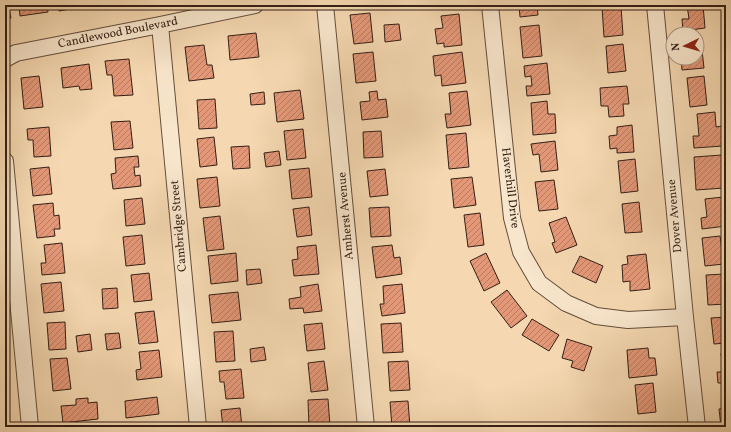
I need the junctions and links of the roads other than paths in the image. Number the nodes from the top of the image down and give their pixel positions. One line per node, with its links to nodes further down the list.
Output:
1 (255, 5): 5 (street, Candlewood Boulevard)
2 (325, 5): 11 (street, Amherst Avenue)
3 (490, 5): 8 (street, Haverhill Drive)
4 (655, 5): 8 (street, Dover Avenue)
5 (160, 25): 6 (street, Candlewood Boulevard); 10 (street, Cambridge Street)
6 (5, 59)
7 (5, 161): 9 (street)
8 (685, 317): 12 (street, Dover Avenue)
9 (30, 427)
10 (198, 427)
11 (366, 427)
12 (697, 427)

